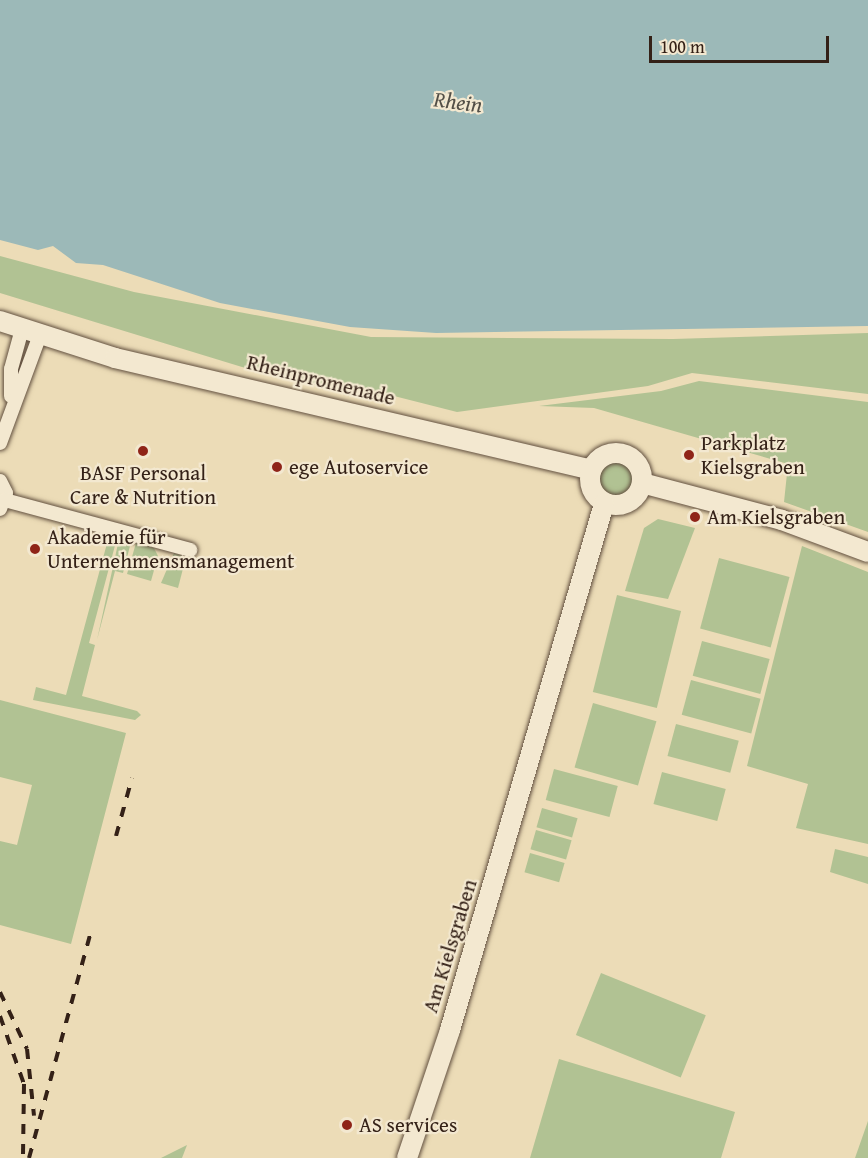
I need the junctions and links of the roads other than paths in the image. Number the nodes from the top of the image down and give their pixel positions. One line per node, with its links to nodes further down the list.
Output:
1 (0, 321): 2 (street, Rheinpromenade)
2 (31, 332): 3 (street); 4 (street, Rheinpromenade)
3 (0, 442)
4 (591, 470): 6 (street); 8 (street)
5 (0, 481): 7 (street)
6 (642, 483): 8 (street); 10 (street)
7 (3, 504): 9 (street)
8 (604, 504): 11 (street, Am Kielsgraben)
9 (190, 550)
10 (868, 552)
11 (406, 1158)

